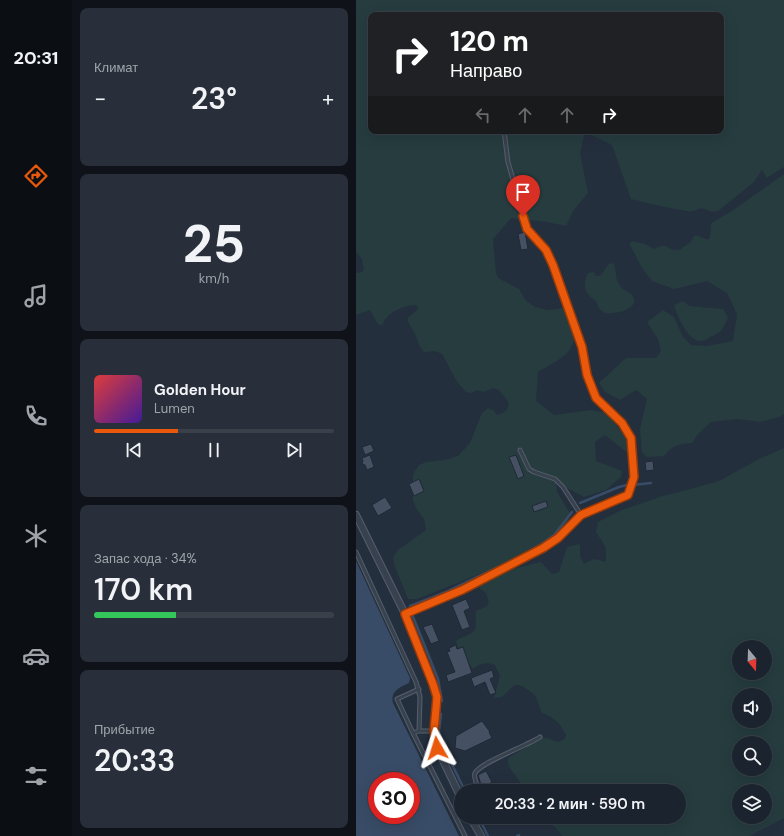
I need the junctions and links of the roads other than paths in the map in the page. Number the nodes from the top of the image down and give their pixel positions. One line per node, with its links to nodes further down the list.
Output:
1 (504, 134): 4 (lane)
2 (520, 450): 4 (lane)
3 (356, 515): 6 (street)
4 (581, 515): 6 (lane)
5 (356, 552): 7 (lane)
6 (405, 614): 9 (street)
7 (419, 689): 8 (lane); 10 (lane)
8 (419, 731): 9 (lane); 10 (lane)
9 (434, 731): 12 (street)
10 (413, 733): 15 (lane)
11 (540, 737): 13 (lane)
12 (454, 784)
13 (478, 784)
14 (474, 824): 16 (street)
15 (465, 836)
16 (480, 836)

